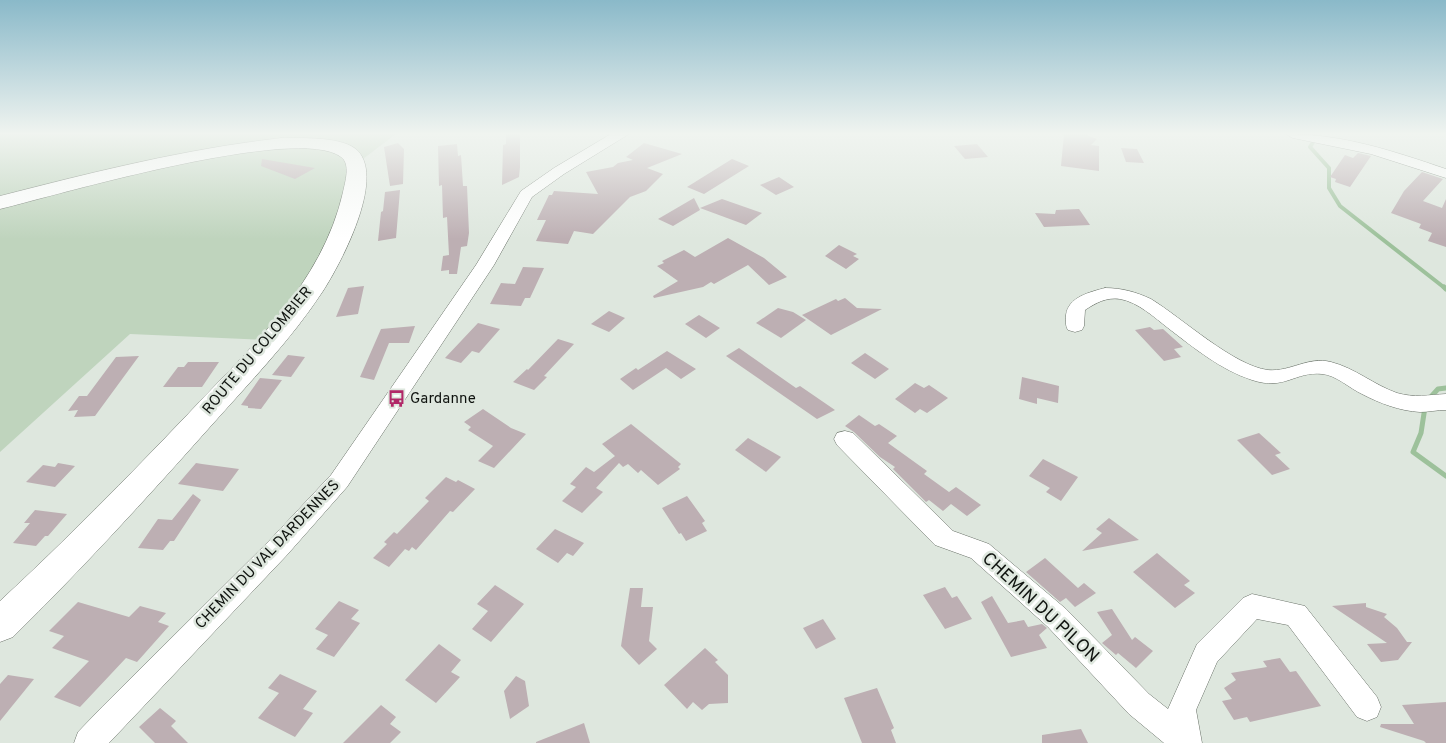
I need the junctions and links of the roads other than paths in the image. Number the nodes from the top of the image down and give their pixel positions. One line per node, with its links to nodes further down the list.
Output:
1 (134, 169): 6 (street, ROUTE DU COLOMBIER)
2 (357, 169): 10 (street, ROUTE DU COLOMBIER)
3 (562, 169): 12 (street, CHEMIN DU VAL DARDENNES)
4 (1430, 169): 5 (street)
5 (1446, 174)
6 (0, 203)
7 (1075, 326): 8 (street)
8 (1434, 403)
9 (845, 439): 13 (street, CHEMIN DU PILON)
10 (0, 625)
11 (1367, 707): 13 (street, CHEMIN DU PILON)
12 (89, 743)
13 (1187, 743)

